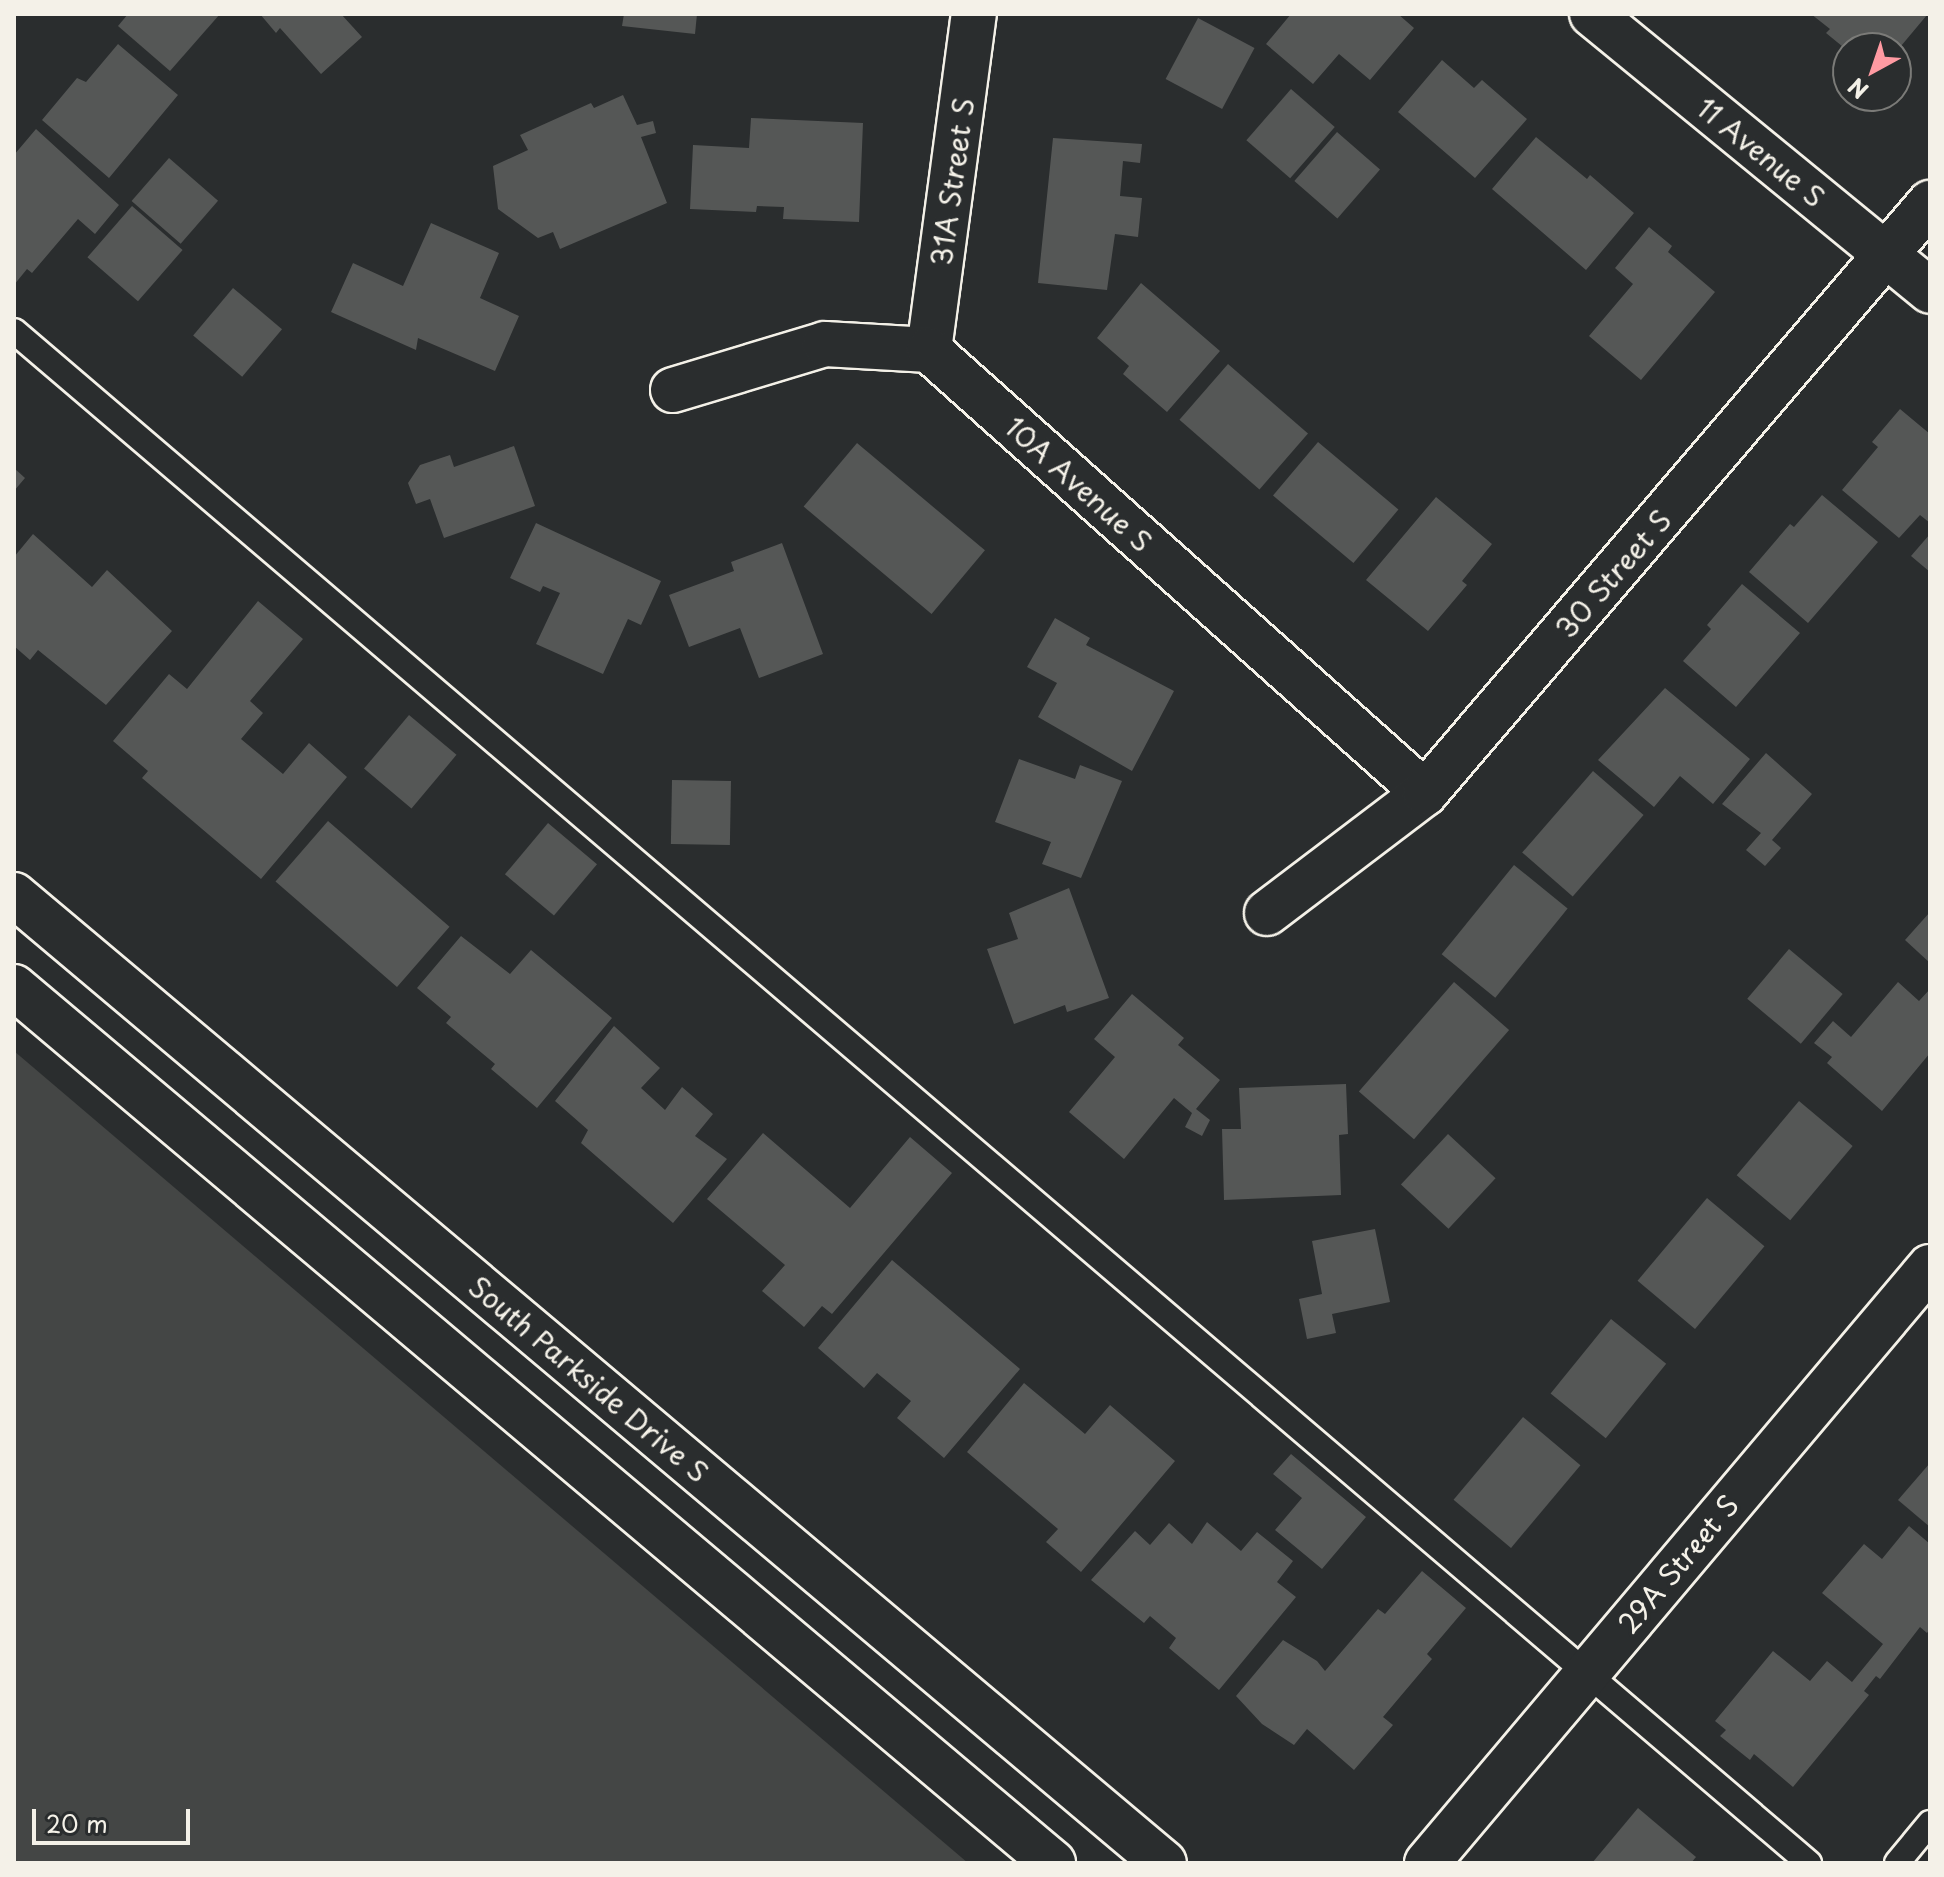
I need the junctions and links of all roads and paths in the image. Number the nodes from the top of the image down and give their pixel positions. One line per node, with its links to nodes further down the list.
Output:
1 (974, 14): 7 (street, 31A Street S)
2 (1600, 16): 4 (street, 11 Avenue S)
3 (1930, 203): 4 (street, 30 Street S)
4 (1886, 255): 5 (street, 11 Avenue S); 9 (street, 30 Street S)
5 (1930, 291)
6 (14, 331): 14 (lane)
7 (929, 350): 8 (street); 9 (street, 10A Avenue S)
8 (673, 390)
9 (1425, 793): 11 (street, 30 Street S)
10 (14, 895): 17 (street, South Parkside Drive S)
11 (1267, 913)
12 (14, 987): 16 (street)
13 (1930, 1267): 14 (street, 29A Street S)
14 (1587, 1672): 18 (street, 29A Street S); 19 (lane)
15 (1930, 1823): 20 (lane)
16 (1053, 1863)
17 (1164, 1863)
18 (1427, 1863)
19 (1809, 1863)
20 (1897, 1863)

